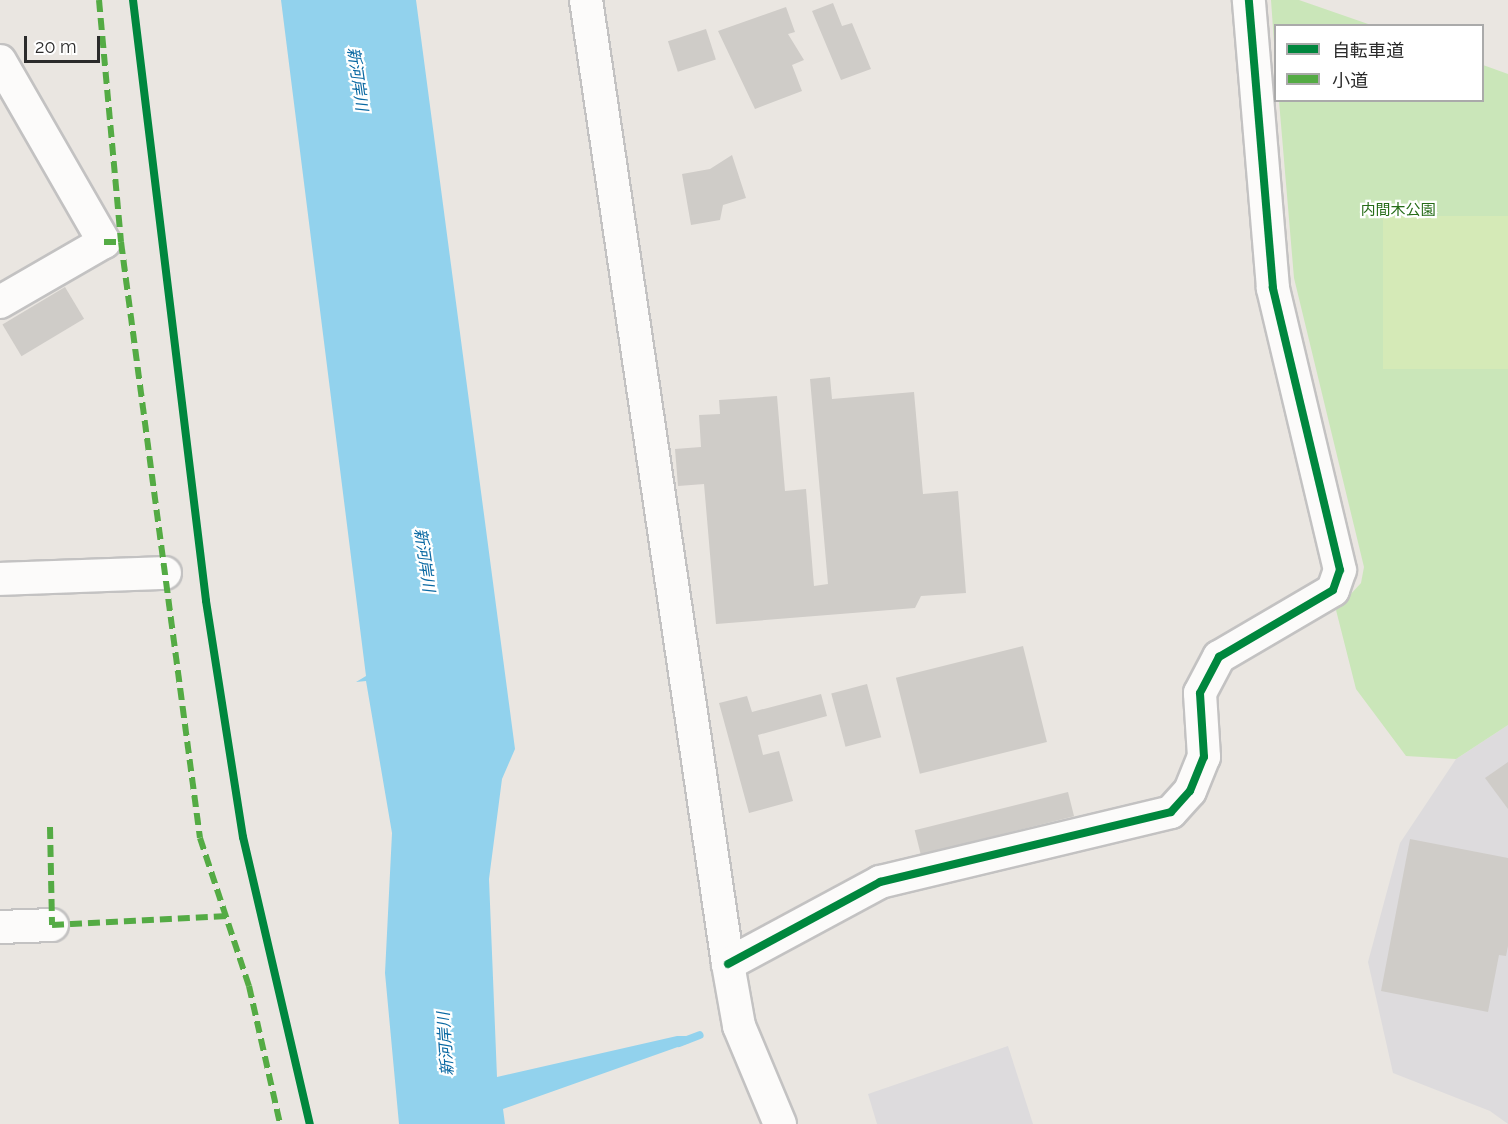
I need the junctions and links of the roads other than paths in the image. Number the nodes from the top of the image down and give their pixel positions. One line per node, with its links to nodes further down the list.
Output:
1 (586, 0): 9 (street)
2 (1249, 0): 9 (street)
3 (0, 61): 4 (street)
4 (0, 302)
5 (165, 573): 6 (street)
6 (0, 579)
7 (52, 925): 8 (street)
8 (0, 927)
9 (728, 964): 10 (street)
10 (780, 1124)

